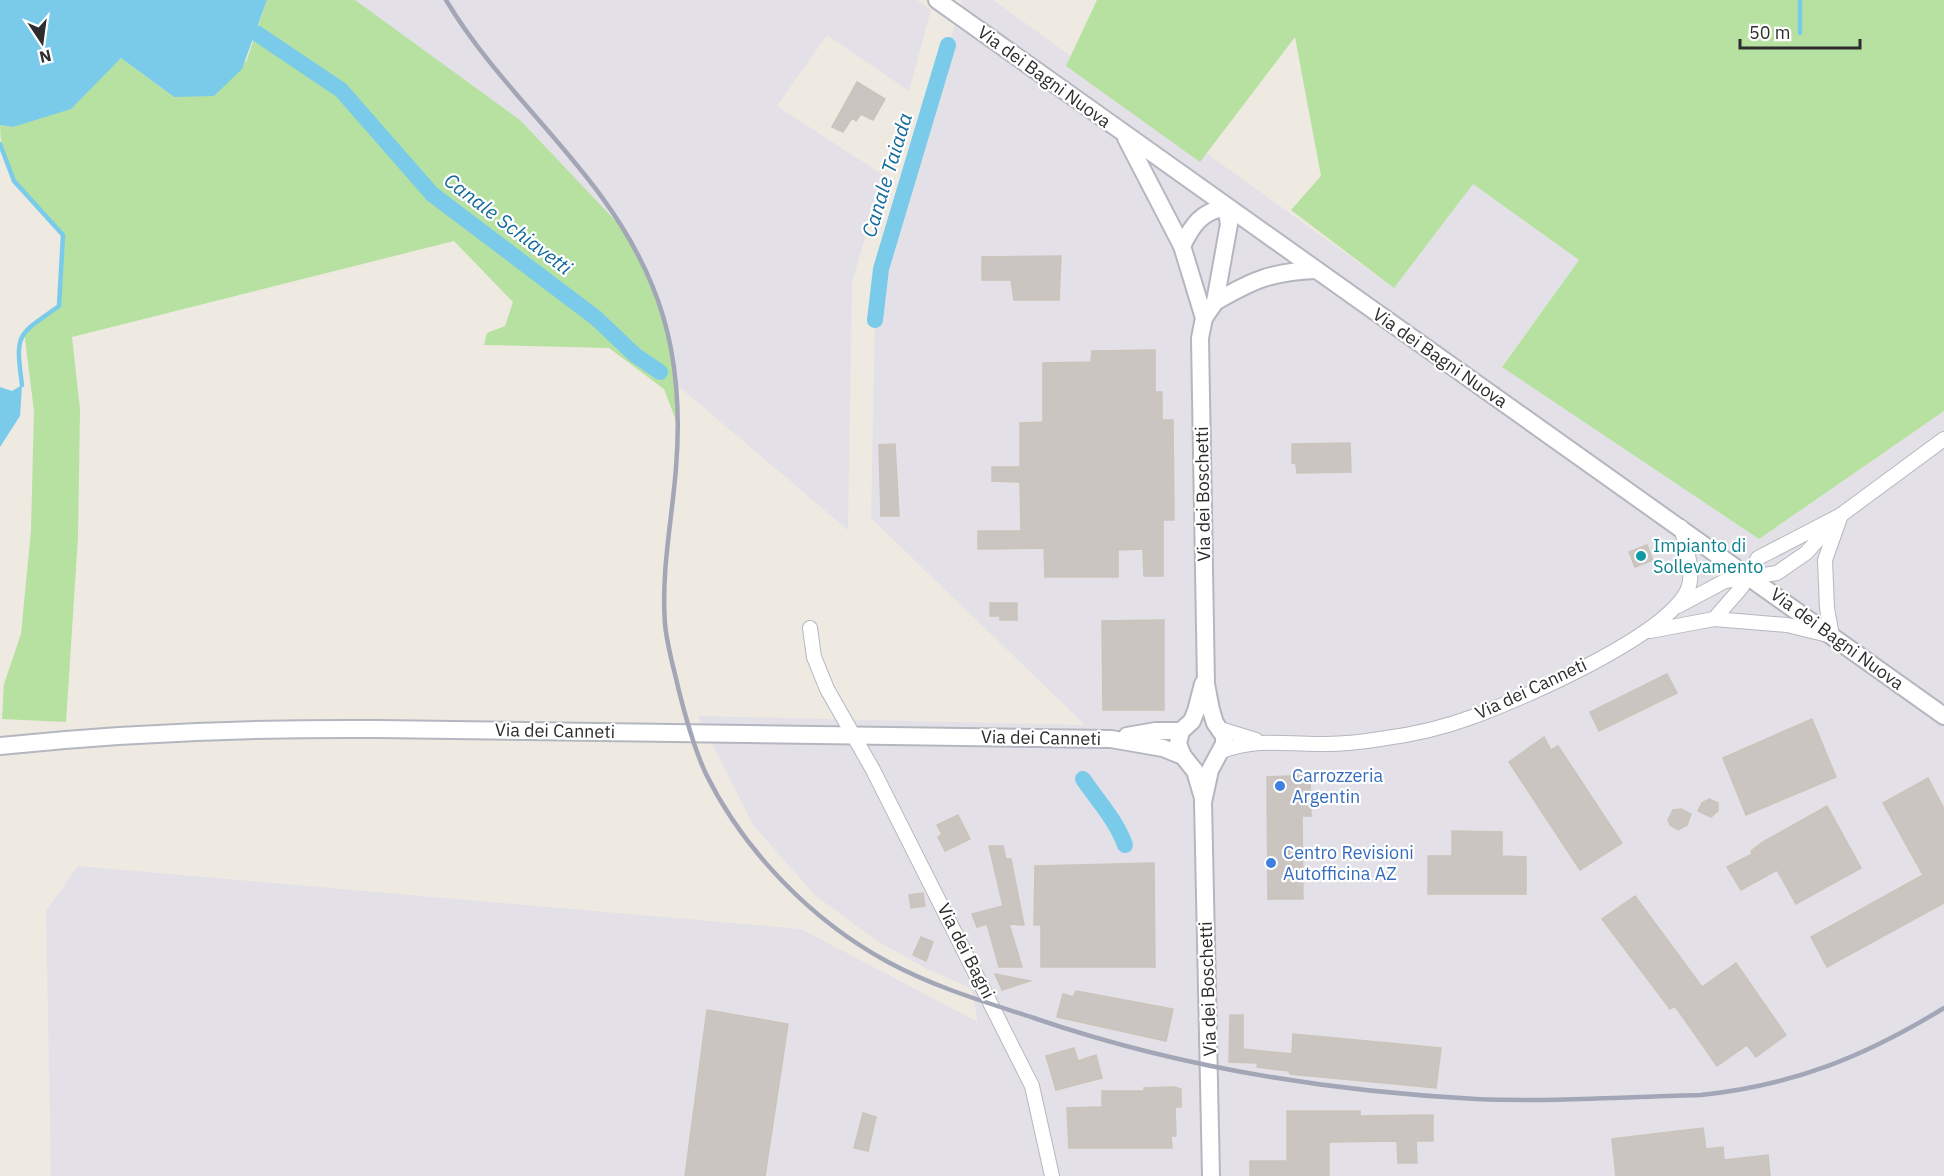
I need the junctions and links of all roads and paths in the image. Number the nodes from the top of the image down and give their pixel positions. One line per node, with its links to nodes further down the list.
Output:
1 (937, 0): 2 (street, Via dei Bagni Nuova)
2 (1123, 133): 3 (street, Via dei Bagni Nuova); 4 (street, Via dei Boschetti)
3 (1226, 207): 4 (street); 5 (street, Via dei Bagni Nuova); 6 (street)
4 (1182, 246): 7 (street, Via dei Boschetti)
5 (1315, 270): 6 (street); 10 (street, Via dei Bagni Nuova)
6 (1215, 302): 7 (street)
7 (1203, 318): 17 (street, Via dei Boschetti)
8 (1944, 439): 9 (street)
9 (1841, 514): 11 (street); 11 (street, Via dei Canneti); 16 (street)
10 (1681, 527): 11 (street, Via dei Bagni Nuova); 12 (street, Via dei Canneti)
11 (1749, 576): 12 (street, Via dei Canneti); 13 (street); 16 (street, Via dei Bagni Nuova)
12 (1677, 607): 15 (street, Via dei Canneti)
13 (1713, 619): 15 (street, Via dei Canneti); 16 (street, Via dei Canneti)
14 (810, 628): 21 (street, Via dei Bagni)
15 (1648, 632): 23 (street, Via dei Canneti)
16 (1832, 636): 18 (street, Via dei Bagni Nuova)
17 (1206, 670): 19 (street, Via dei Boschetti); 20 (street, Via dei Boschetti)
18 (1944, 716)
19 (1187, 726): 20 (street); 22 (street, Via dei Canneti); 26 (street, Via dei Boschetti)
20 (1217, 726): 23 (street, Via dei Canneti); 25 (street, Via dei Boschetti)
21 (853, 736): 22 (street, Via dei Canneti); 24 (street, Via dei Canneti); 28 (street, Via dei Bagni)
22 (1111, 739): 26 (street, Via dei Canneti)
23 (1267, 741): 25 (street, Via dei Canneti)
24 (0, 746)
25 (1219, 756): 26 (street); 27 (street, Via dei Boschetti)
26 (1186, 759): 27 (street, Via dei Boschetti)
27 (1203, 802): 29 (street, Via dei Boschetti)
28 (1052, 1176)
29 (1211, 1176)

